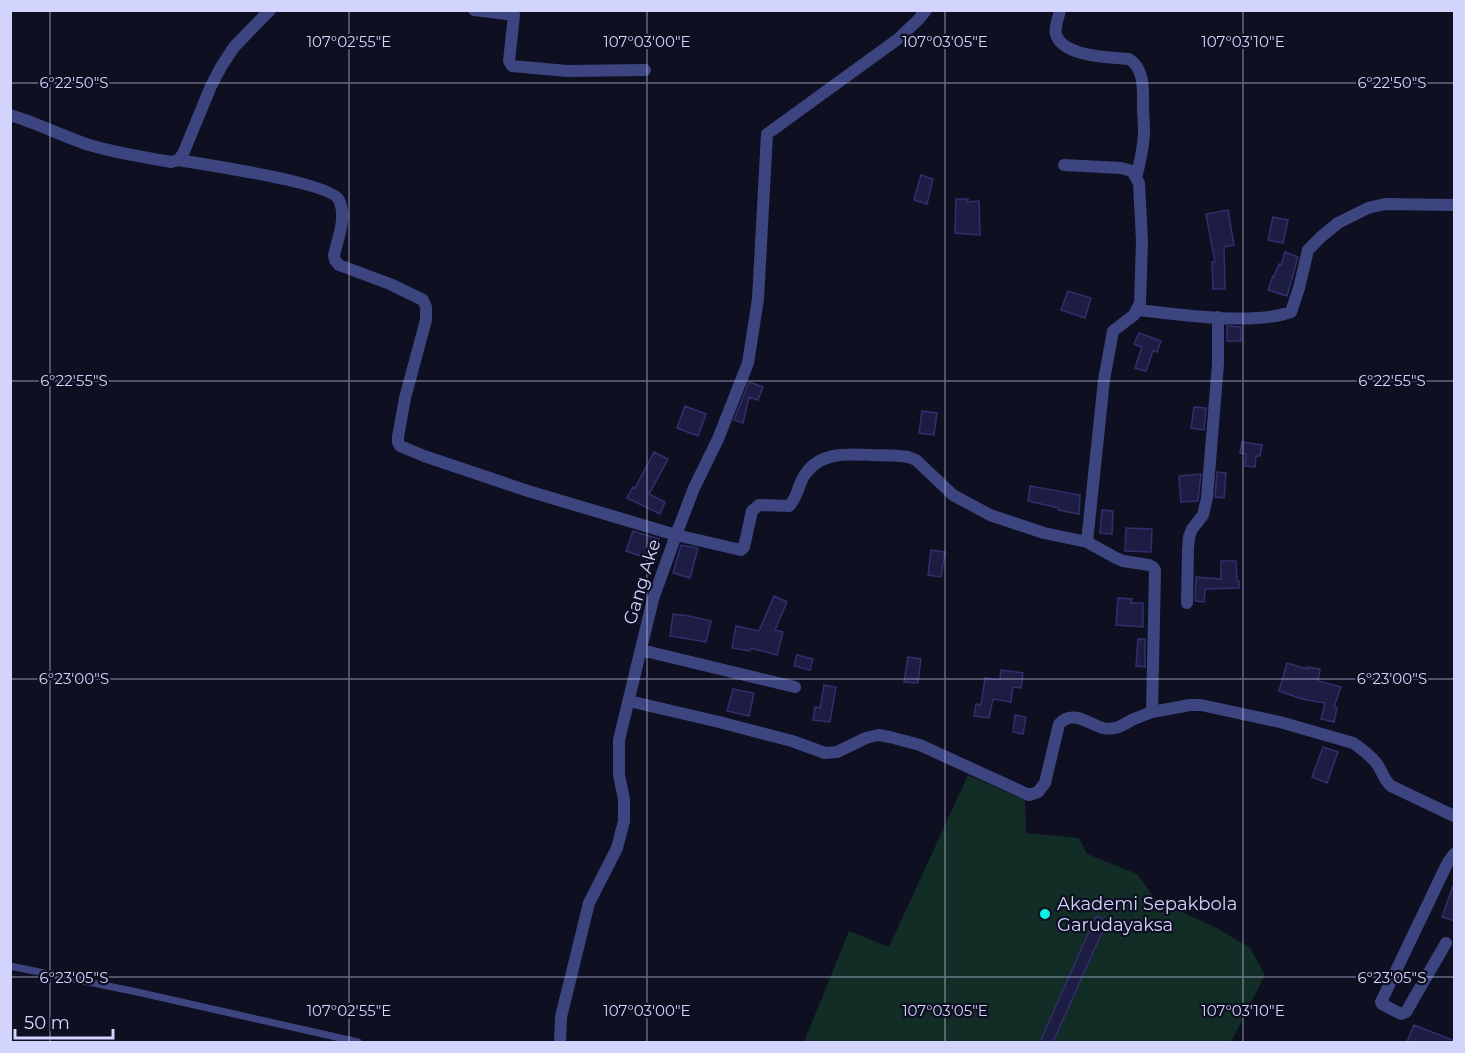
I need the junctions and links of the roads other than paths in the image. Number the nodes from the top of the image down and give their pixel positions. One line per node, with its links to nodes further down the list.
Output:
1 (270, 10): 7 (street)
2 (474, 10): 5 (street)
3 (926, 10): 13 (street, Gang Ake)
4 (1060, 10): 9 (street)
5 (645, 70)
6 (10, 115): 7 (street)
7 (178, 160): 13 (street)
8 (1064, 165): 9 (street)
9 (1136, 178): 11 (street)
10 (1455, 205): 12 (street)
11 (1137, 310): 12 (street); 14 (street)
12 (1218, 317): 15 (street)
13 (676, 535): 14 (street); 16 (street, Gang Ake)
14 (1087, 542): 19 (street)
15 (1187, 603)
16 (640, 650): 17 (street); 18 (street, Gang Ake)
17 (795, 687)
18 (629, 701): 19 (street); 25 (street, Gang Ake)
19 (1152, 712): 20 (street)
20 (1455, 816)
21 (1455, 854): 22 (street)
22 (1446, 943)
23 (10, 966): 24 (lane)
24 (358, 1042)
25 (560, 1042)

